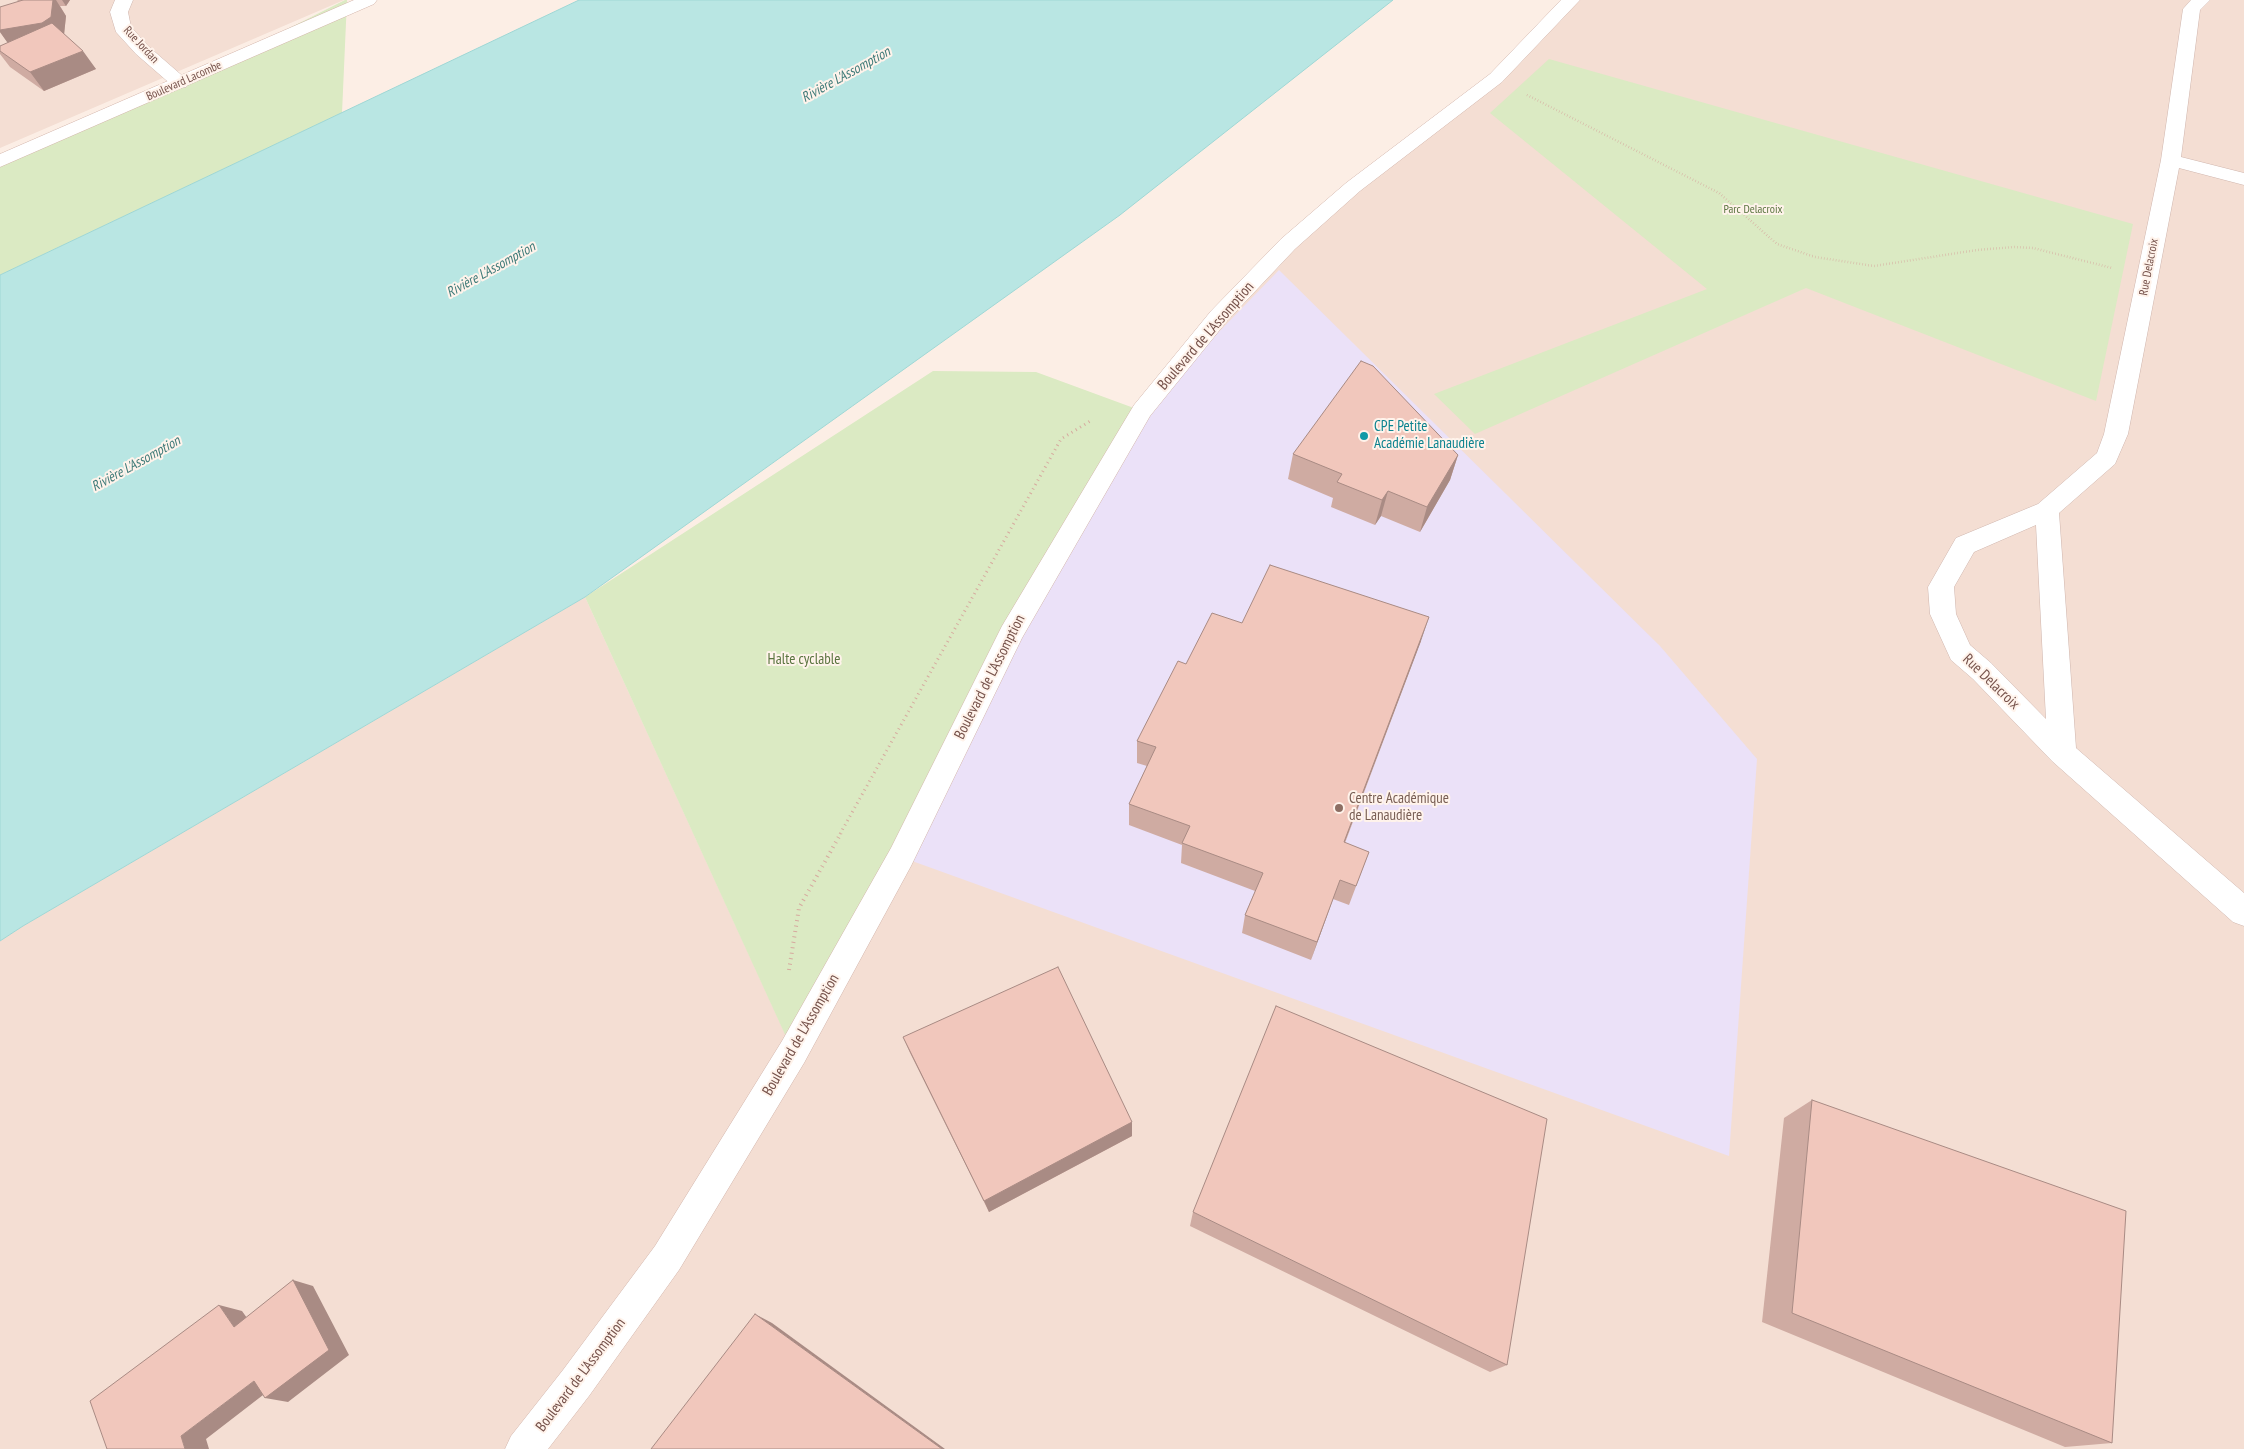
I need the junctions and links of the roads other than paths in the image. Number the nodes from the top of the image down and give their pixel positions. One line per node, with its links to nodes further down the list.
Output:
1 (124, 0): 5 (street, Rue Jordan)
2 (368, 0): 5 (street, Boulevard Lacombe)
3 (1571, 0): 12 (street, Boulevard de L'Assomption)
4 (2201, 0): 6 (street, Rue Delacroix)
5 (180, 84): 7 (street, Boulevard Lacombe)
6 (2171, 160): 8 (street); 9 (street, Rue Delacroix)
7 (0, 161)
8 (2244, 179)
9 (2047, 510): 10 (street); 10 (street, Rue Delacroix)
10 (2062, 753): 11 (street, Rue Delacroix)
11 (2244, 912)
12 (524, 1449)

